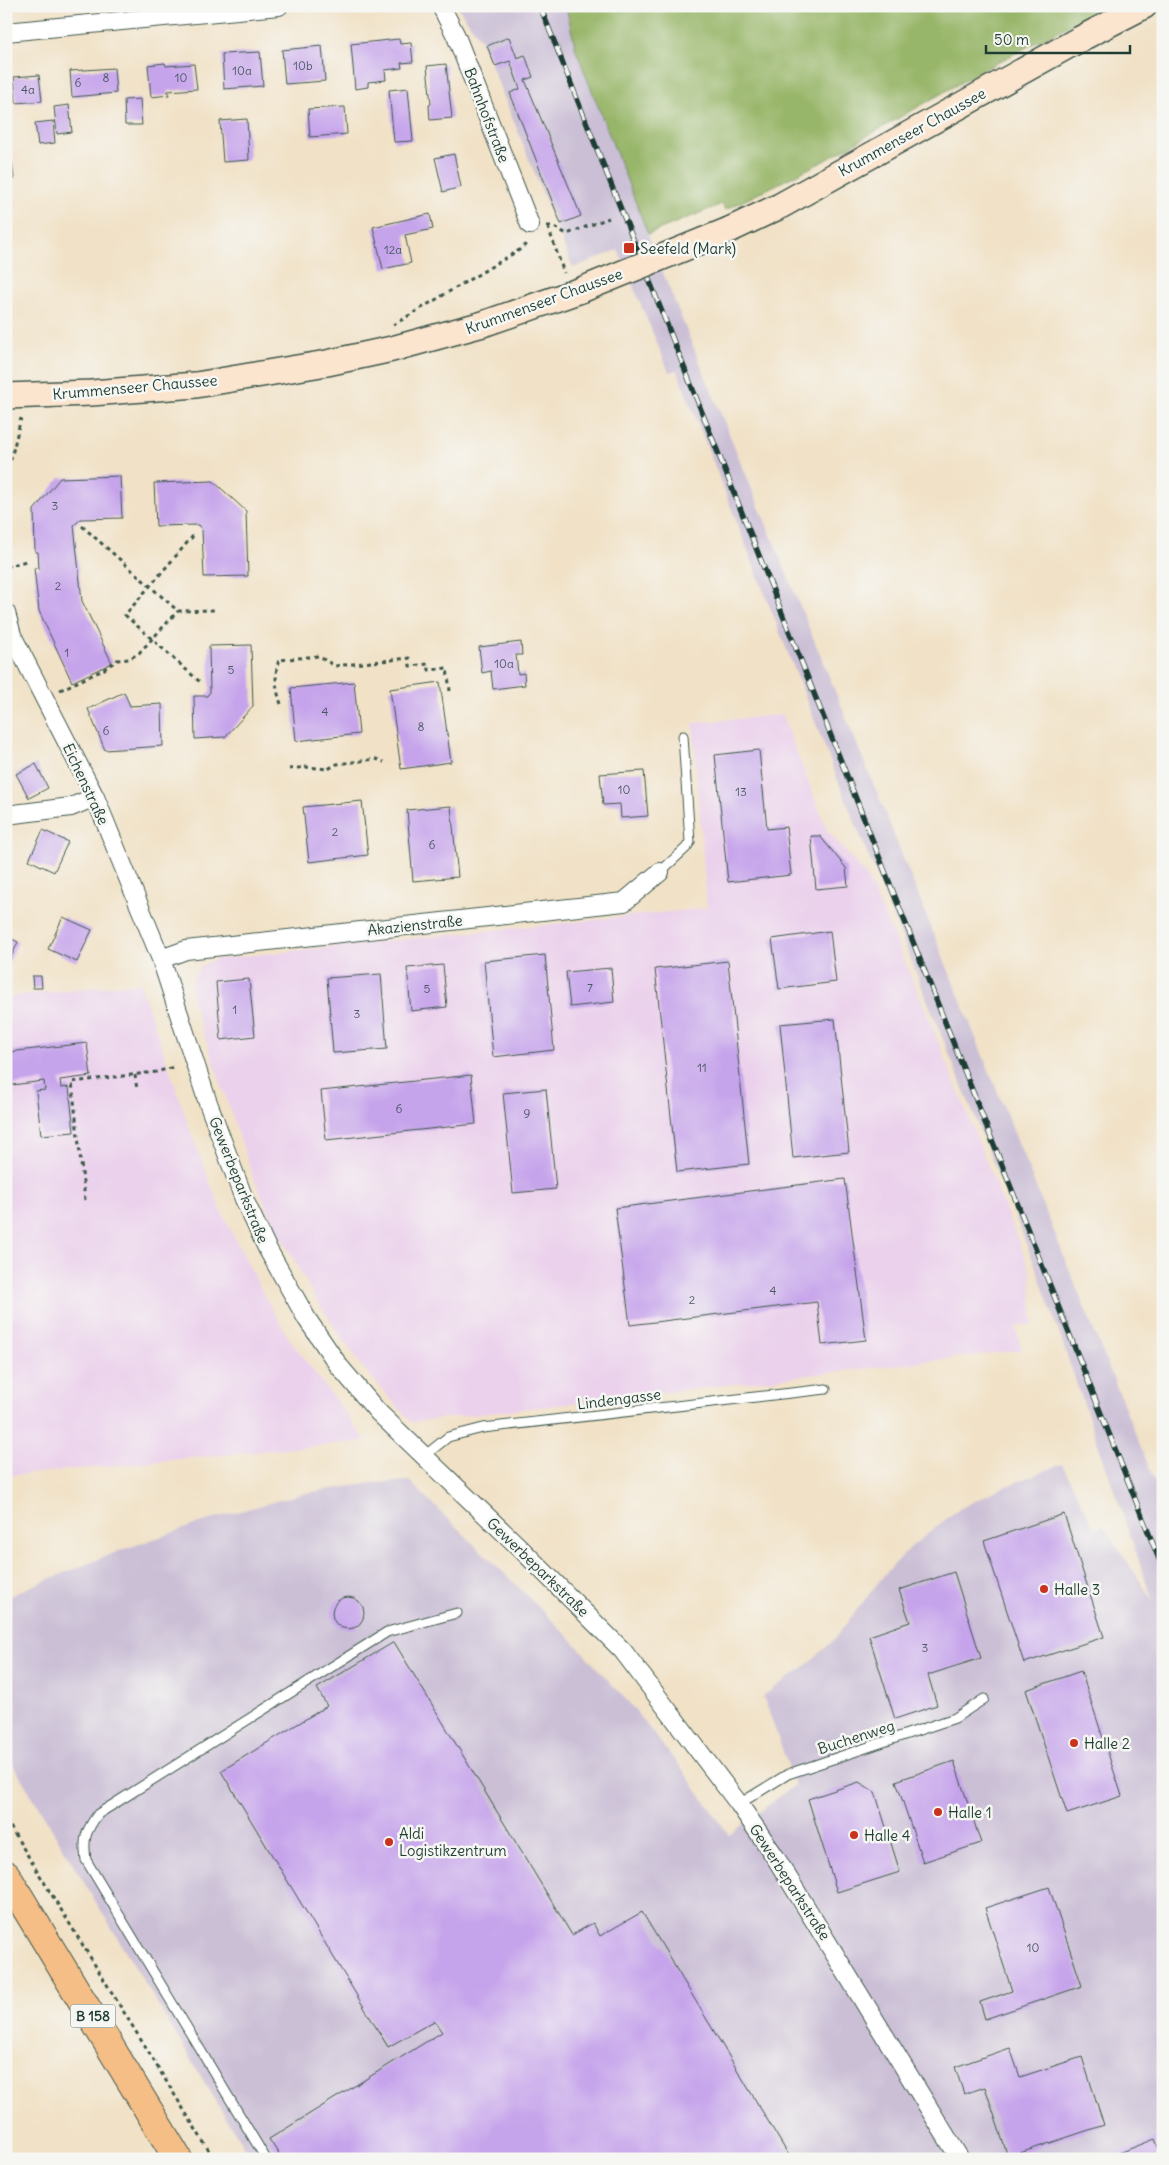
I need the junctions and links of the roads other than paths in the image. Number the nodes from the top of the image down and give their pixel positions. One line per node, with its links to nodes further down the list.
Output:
1 (278, 6): 4 (street)
2 (441, 6): 5 (street, Bahnhofstraße)
3 (1144, 6): 6 (main road, Krummenseer Chaussee, bridge)
4 (6, 32)
5 (539, 225)
6 (14, 395)
7 (6, 613): 8 (street, Eichenstraße)
8 (9, 636): 10 (street, Eichenstraße)
9 (683, 736): 12 (lane)
10 (95, 797): 11 (street); 13 (street, Eichenstraße)
11 (6, 815)
12 (660, 872): 13 (street, Akazienstraße)
13 (161, 958): 15 (street, Gewerbeparkstraße)
14 (826, 1389): 15 (lane, Lindengasse)
15 (423, 1457): 18 (street, Gewerbeparkstraße)
16 (457, 1613): 21 (lane)
17 (984, 1699): 18 (lane, Buchenweg)
18 (739, 1804): 22 (street, Gewerbeparkstraße)
19 (6, 1875): 20 (main road, B 158)
20 (178, 2159)
21 (266, 2159)
22 (960, 2159)

